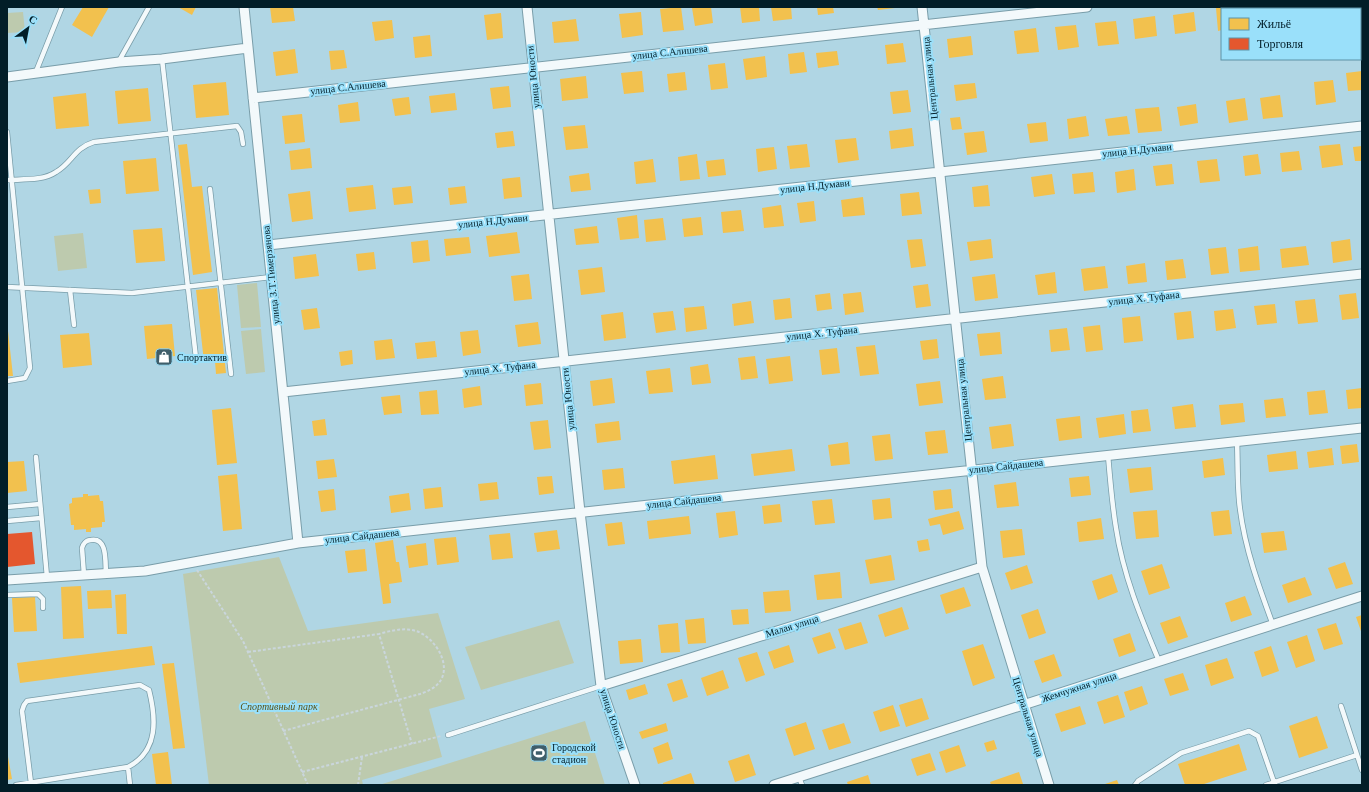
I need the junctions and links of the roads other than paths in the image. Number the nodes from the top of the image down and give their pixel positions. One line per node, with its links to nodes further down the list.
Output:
1 (62, 7): 12 (lane)
2 (149, 7): 10 (lane)
3 (244, 7): 8 (street, улица З.Т.Тимерзянова)
4 (527, 7): 11 (street, улица Юности)
5 (922, 7): 7 (street, Центральная улица)
6 (1086, 7): 7 (street, улица С.Алишева)
7 (924, 25): 11 (street, улица С.Алишева); 19 (street, Центральная улица)
8 (248, 48): 9 (street); 14 (street, улица З.Т.Тимерзянова)
9 (162, 59): 10 (street); 17 (lane)
10 (118, 62): 12 (street)
11 (532, 68): 14 (street, улица С.Алишева); 22 (street, улица Юности)
12 (35, 74): 13 (street)
13 (7, 77)
14 (253, 98): 23 (street, улица З.Т.Тимерзянова)
15 (1362, 126): 19 (street, улица Н.Думави)
16 (7, 132): 20 (lane)
17 (170, 133): 18 (lane); 20 (lane); 27 (lane)
18 (243, 144)
19 (940, 172): 22 (street, улица Н.Думави); 31 (street, Центральная улица)
20 (9, 180): 29 (lane)
21 (210, 189): 26 (lane)
22 (548, 215): 23 (street, улица Н.Думави); 34 (street, улица Юности)
23 (268, 245): 25 (street, улица З.Т.Тимерзянова)
24 (1362, 274): 31 (street, улица Х. Туфана)
25 (271, 277): 26 (lane); 37 (street, улица З.Т.Тимерзянова)
26 (221, 283): 27 (lane); 35 (lane)
27 (188, 286): 30 (lane); 33 (lane)
28 (7, 287): 29 (lane)
29 (22, 288): 30 (lane); 36 (lane)
30 (70, 290): 32 (lane)
31 (956, 318): 34 (street, улица Х. Туфана); 42 (street, Центральная улица)
32 (74, 325)
33 (196, 358)
34 (564, 361): 37 (street, улица Х. Туфана); 45 (street, улица Юности)
35 (231, 374)
36 (7, 381)
37 (283, 392): 48 (street, улица З.Т.Тимерзянова)
38 (1362, 428): 39 (street, улица Сайдашева)
39 (1237, 441): 40 (street, улица Сайдашева); 57 (lane)
40 (1108, 455): 42 (street, улица Сайдашева); 58 (lane)
41 (36, 457): 43 (lane)
42 (972, 470): 45 (street, улица Сайдашева); 49 (street, Центральная улица)
43 (40, 504): 44 (lane); 46 (lane)
44 (7, 507)
45 (580, 512): 48 (street, улица Сайдашева); 59 (street, улица Юности)
46 (41, 518): 47 (lane); 52 (lane)
47 (7, 521)
48 (298, 543): 50 (street, улица Сайдашева)
49 (982, 567): 59 (street, Малая улица); 60 (street, Центральная улица)
50 (106, 574): 51 (street, улица Сайдашева); 51 (lane)
51 (84, 575): 52 (street, улица Сайдашева)
52 (47, 578): 53 (street, улица Сайдашева)
53 (7, 580)
54 (7, 595): 56 (lane)
55 (1362, 596): 57 (street, Жемчужная улица)
56 (43, 608)
57 (1273, 625): 58 (street, Жемчужная улица)
58 (1159, 661): 60 (street, Жемчужная улица)
59 (601, 686): 62 (lane); 72 (street, улица Юности)
60 (1025, 705): 66 (street, Жемчужная улица); 74 (street, Центральная улица)
61 (1340, 706): 63 (lane)
62 (448, 735)
63 (1357, 755): 65 (lane); 69 (lane)
64 (128, 767): 67 (lane); 68 (lane); 71 (lane)
65 (1362, 770)
66 (801, 781): 73 (street, Жемчужная улица)
67 (31, 783): 68 (lane); 70 (lane)
68 (42, 783)
69 (1274, 784): 75 (lane); 76 (lane)
70 (16, 785)
71 (130, 785)
72 (635, 785)
73 (774, 785)
74 (1049, 785)
75 (1135, 785)
76 (1266, 785)

